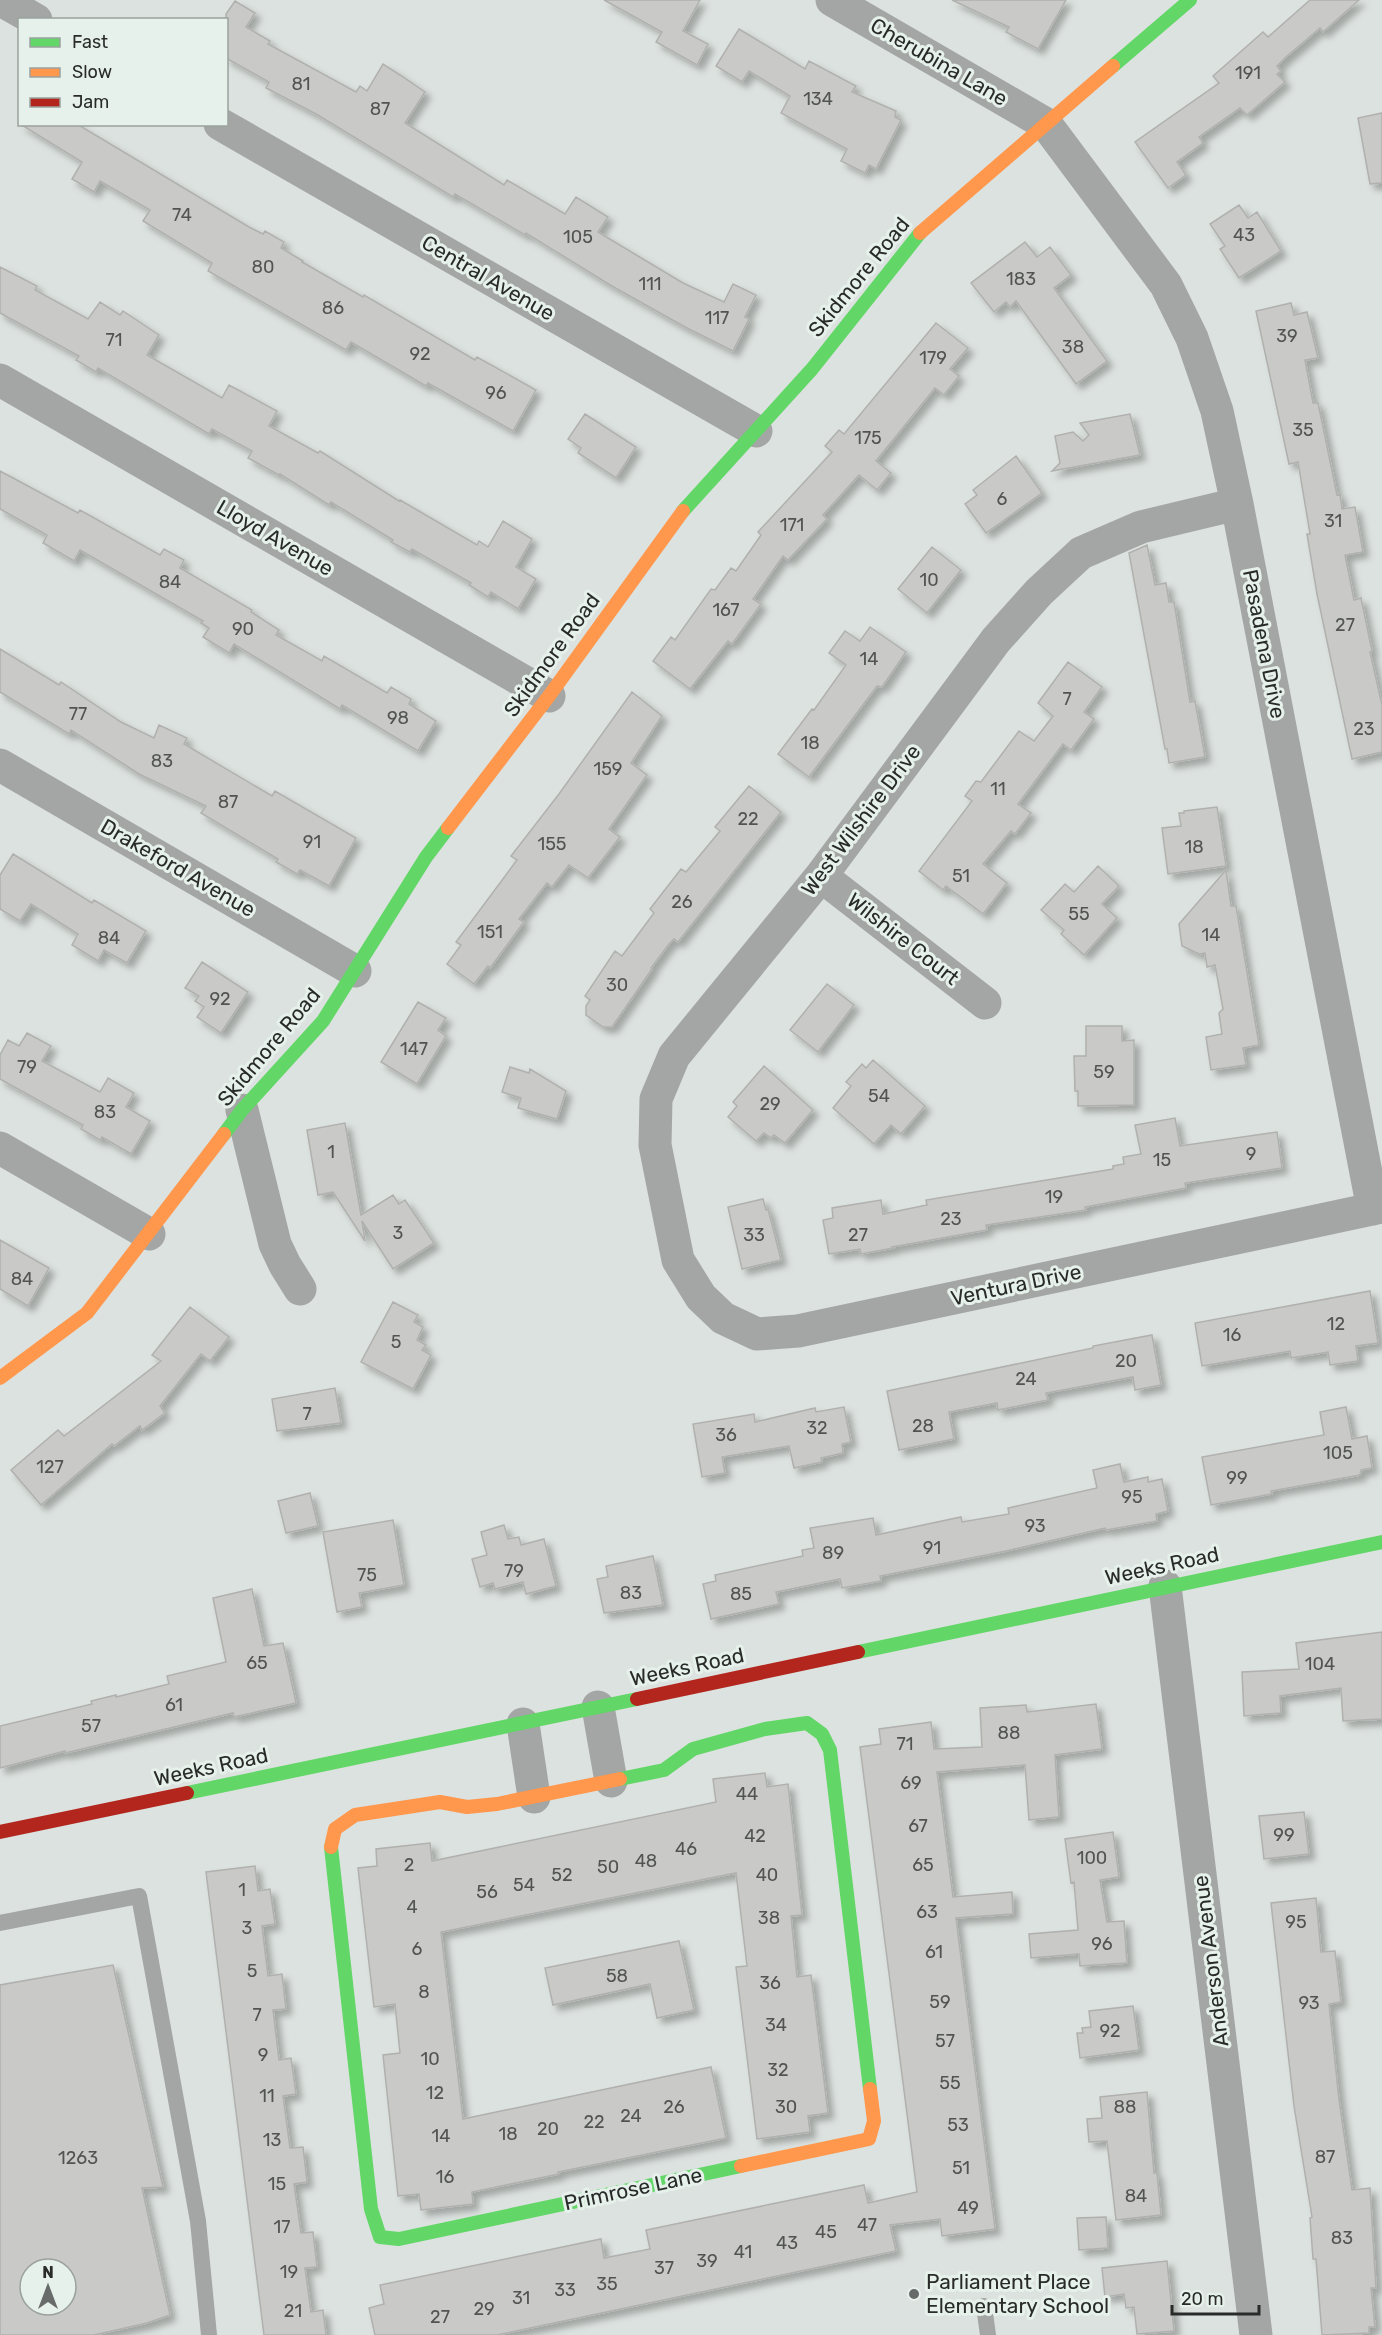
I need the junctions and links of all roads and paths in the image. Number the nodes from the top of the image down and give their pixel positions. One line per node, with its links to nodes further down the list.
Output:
1 (1, 0): 4 (street)
2 (832, 0): 5 (street, Cherubina Lane)
3 (1190, 0): 5 (street, Skidmore Road)
4 (32, 18)
5 (1046, 124): 8 (street, Skidmore Road); 9 (street, Pasadena Drive)
6 (223, 126): 8 (street, Central Avenue)
7 (0, 380): 10 (street, Lloyd Avenue)
8 (756, 431): 10 (street, Skidmore Road)
9 (1237, 504): 12 (street, West Wilshire Drive); 17 (street, Pasadena Drive)
10 (549, 696): 13 (street, Skidmore Road)
11 (0, 765): 13 (street, Drakeford Avenue)
12 (821, 876): 14 (street, Wilshire Court); 19 (street, West Wilshire Drive)
13 (355, 970): 15 (street, Skidmore Road)
14 (985, 1003)
15 (242, 1110): 18 (street, Skidmore Road); 20 (street)
16 (0, 1148): 18 (street)
17 (1377, 1208): 19 (street, Ventura Drive)
18 (149, 1234): 21 (street, Skidmore Road)
19 (678, 1260)
20 (300, 1289)
21 (0, 1378)
22 (1382, 1542): 23 (street, Weeks Road)
23 (1165, 1586): 24 (street, Weeks Road); 33 (street, Anderson Avenue)
24 (598, 1707): 25 (street, Weeks Road); 26 (street)
25 (523, 1724): 27 (street); 28 (street, Weeks Road)
26 (611, 1781): 27 (street, Primrose Lane); 27 (street, Primrose Lane)
27 (534, 1797)
28 (0, 1832)
29 (0, 1923): 31 (lane)
30 (984, 2306): 32 (lane)
31 (209, 2335)
32 (988, 2335)
33 (1256, 2335)

